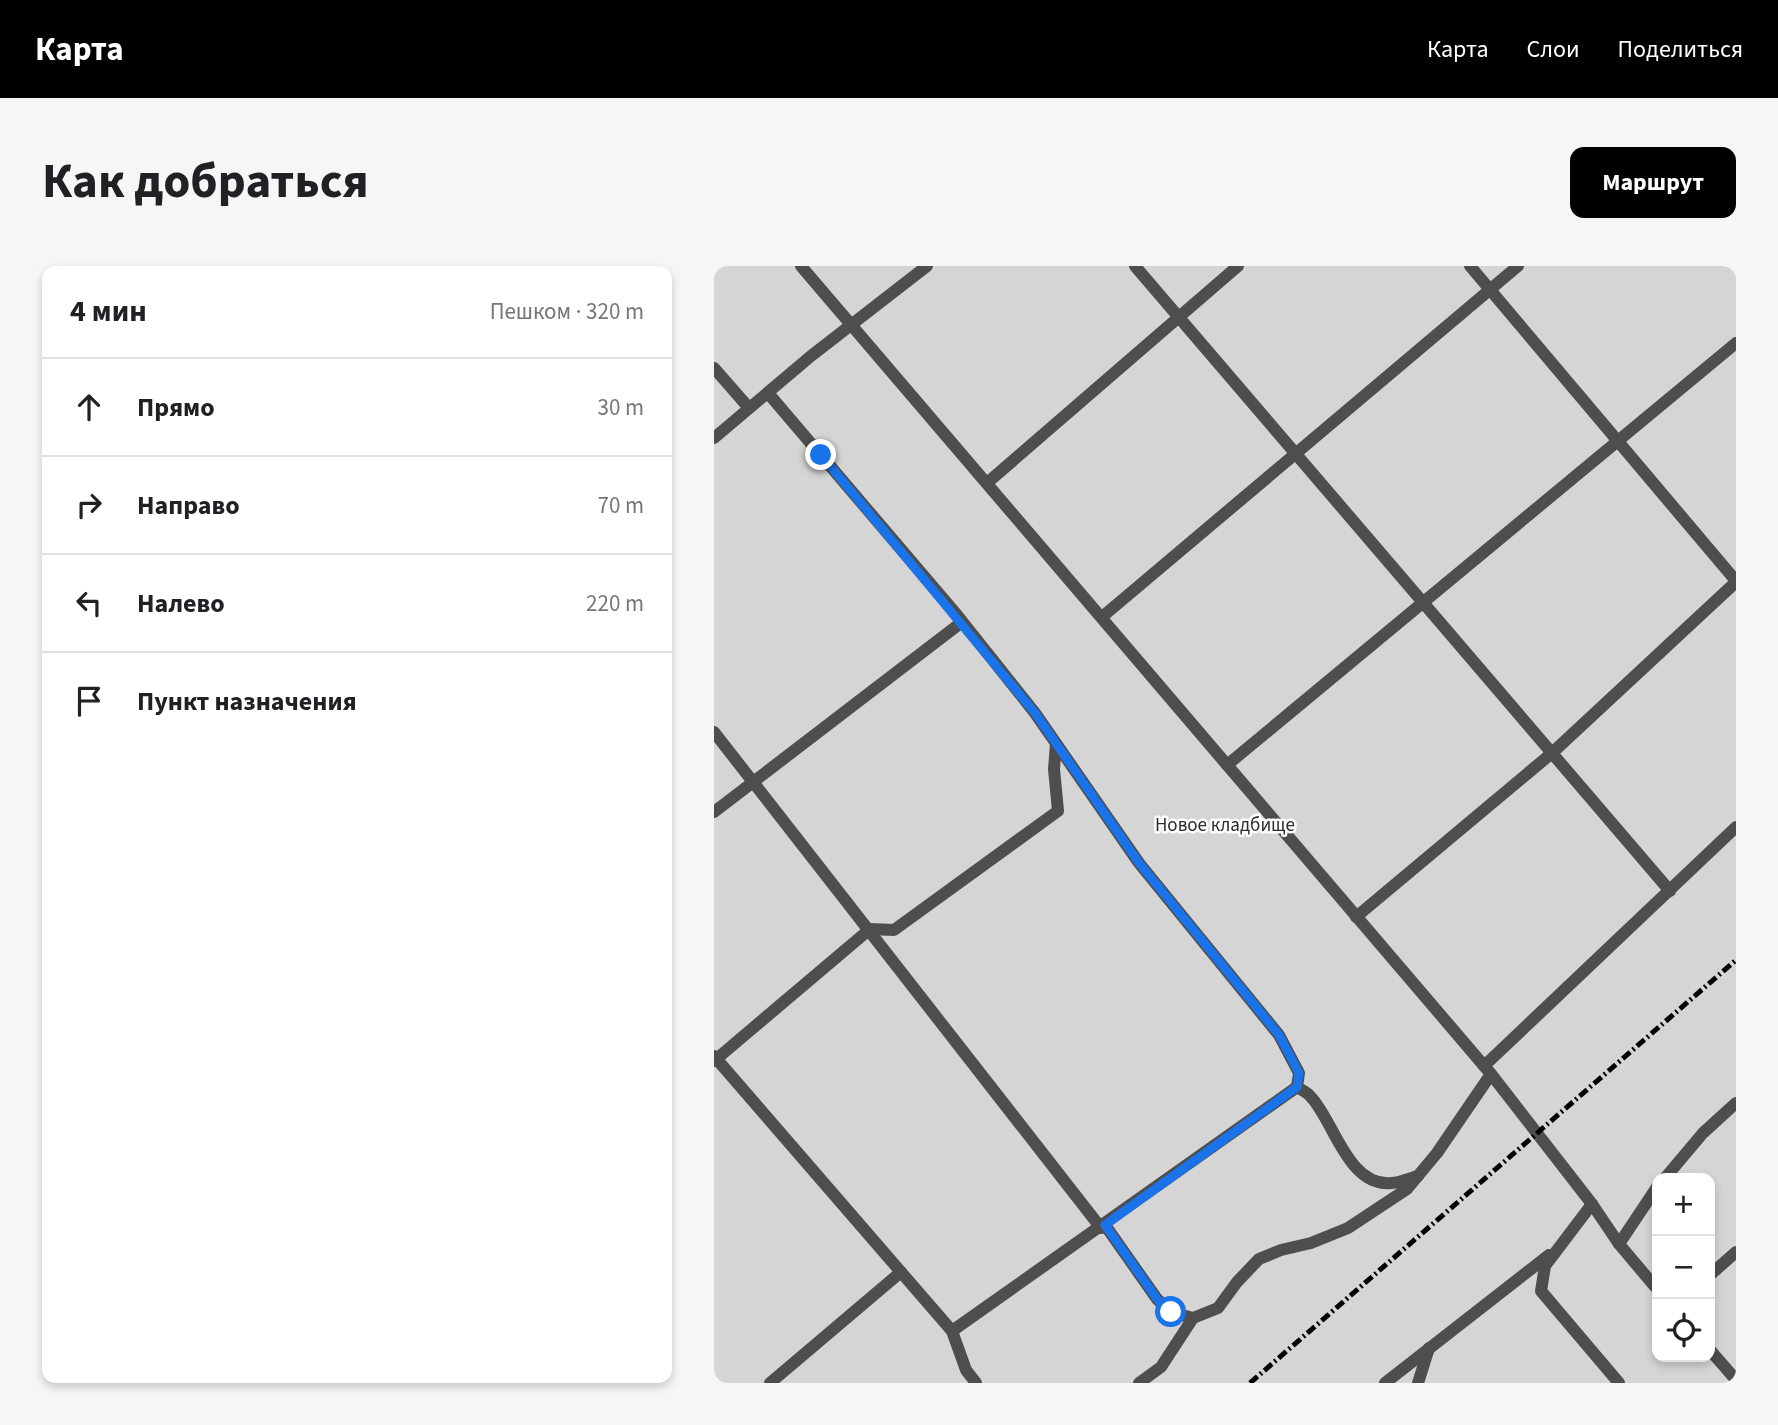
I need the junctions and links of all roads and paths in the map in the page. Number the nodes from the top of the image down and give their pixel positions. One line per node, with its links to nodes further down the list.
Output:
1 (801, 266): 9 (lane)
2 (927, 266): 9 (lane)
3 (1135, 266): 8 (lane)
4 (1238, 266): 8 (lane)
5 (1470, 266): 7 (lane)
6 (1518, 266): 7 (lane)
7 (1490, 290): 15 (lane); 16 (lane)
8 (1179, 317): 16 (lane); 17 (lane)
9 (851, 326): 12 (lane); 17 (lane)
10 (1736, 343): 15 (lane)
11 (714, 368): 13 (lane)
12 (768, 393): 13 (lane); 21 (lane)
13 (749, 408): 14 (lane)
14 (714, 438)
15 (1618, 441): 18 (lane); 19 (lane)
16 (1296, 454): 19 (lane); 20 (lane)
17 (987, 482): 20 (lane)
18 (1736, 581): 24 (lane)
19 (1424, 603): 24 (lane); 25 (lane)
20 (1101, 617): 25 (lane)
21 (962, 622): 23 (lane); 26 (lane)
22 (714, 732): 26 (lane)
23 (1056, 744): 31 (lane); 34 (lane)
24 (1552, 753): 29 (lane); 30 (lane)
25 (1227, 765): 30 (lane)
26 (754, 783): 27 (lane); 31 (lane)
27 (714, 812)
28 (1736, 828): 29 (lane)
29 (1670, 891): 33 (lane)
30 (1356, 916): 33 (lane)
31 (870, 929): 32 (lane); 40 (lane)
32 (715, 1059): 45 (lane)
33 (1487, 1070): 37 (lane); 39 (lane)
34 (1297, 1087): 37 (lane); 40 (lane)
35 (1736, 1103): 36 (lane)
36 (1669, 1173)
37 (1418, 1176): 47 (lane)
38 (1652, 1194): 41 (lane)
39 (1592, 1204): 41 (lane); 42 (lane)
40 (1103, 1227): 47 (lane); 48 (lane)
41 (1619, 1244): 46 (lane)
42 (1558, 1248): 49 (lane); 57 (lane)
43 (1736, 1252): 44 (lane)
44 (1715, 1271)
45 (901, 1272): 48 (lane); 52 (lane)
46 (1652, 1283)
47 (1193, 1318): 54 (lane)
48 (952, 1331): 53 (lane)
49 (1429, 1348): 55 (lane); 56 (lane)
50 (1715, 1356): 51 (lane)
51 (1736, 1380)
52 (770, 1383)
53 (976, 1383)
54 (1139, 1383)
55 (1385, 1383)
56 (1418, 1383)
57 (1619, 1383)

